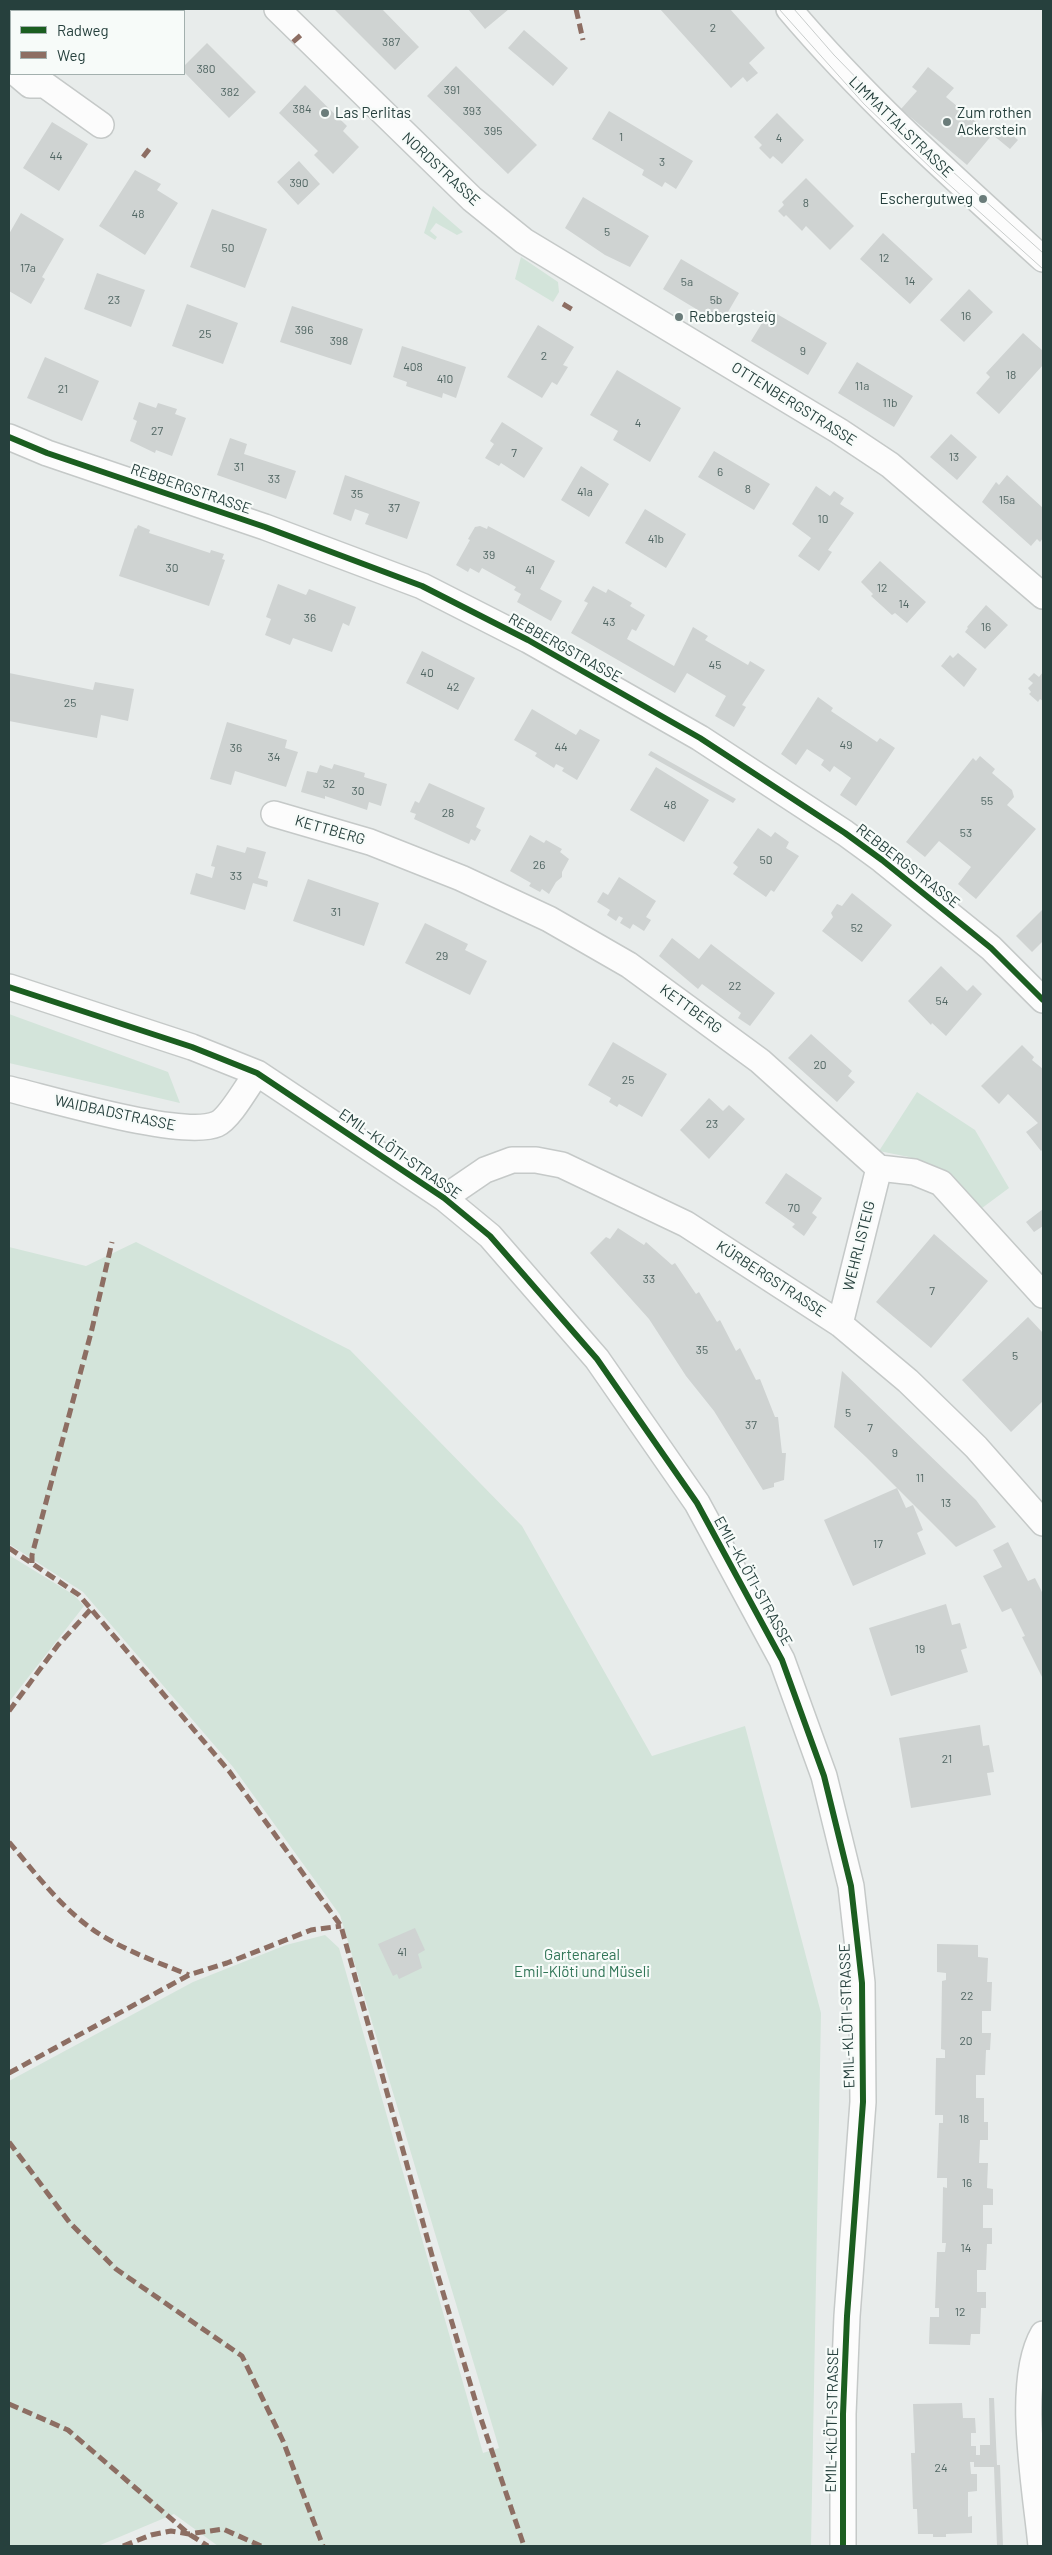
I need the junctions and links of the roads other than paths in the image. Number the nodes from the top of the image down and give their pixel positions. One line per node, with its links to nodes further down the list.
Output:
1 (277, 9): 5 (street, NORDSTRASSE)
2 (789, 9): 6 (street, LIMMATTALSTRASSE)
3 (18, 75): 4 (street)
4 (101, 125)
5 (524, 241): 8 (street, OTTENBERGSTRASSE)
6 (1043, 259)
7 (9, 437): 11 (street, REBBERGSTRASSE)
8 (1043, 596)
9 (274, 814): 14 (street, KETTBERG)
10 (9, 987): 12 (street, EMIL-KLÖTI-STRASSE)
11 (1043, 1000)
12 (257, 1073): 13 (street, WAIDBADSTRASSE); 15 (street, EMIL-KLÖTI-STRASSE)
13 (9, 1089)
14 (879, 1168): 16 (street); 17 (street, WEHRLISTEIG)
15 (444, 1198): 17 (street, KÜRBERGSTRASSE); 20 (street, EMIL-KLÖTI-STRASSE)
16 (1043, 1295)
17 (840, 1324): 18 (street, KÜRBERGSTRASSE)
18 (1043, 1523)
19 (1043, 2334): 21 (street)
20 (843, 2546)
21 (1041, 2546)

